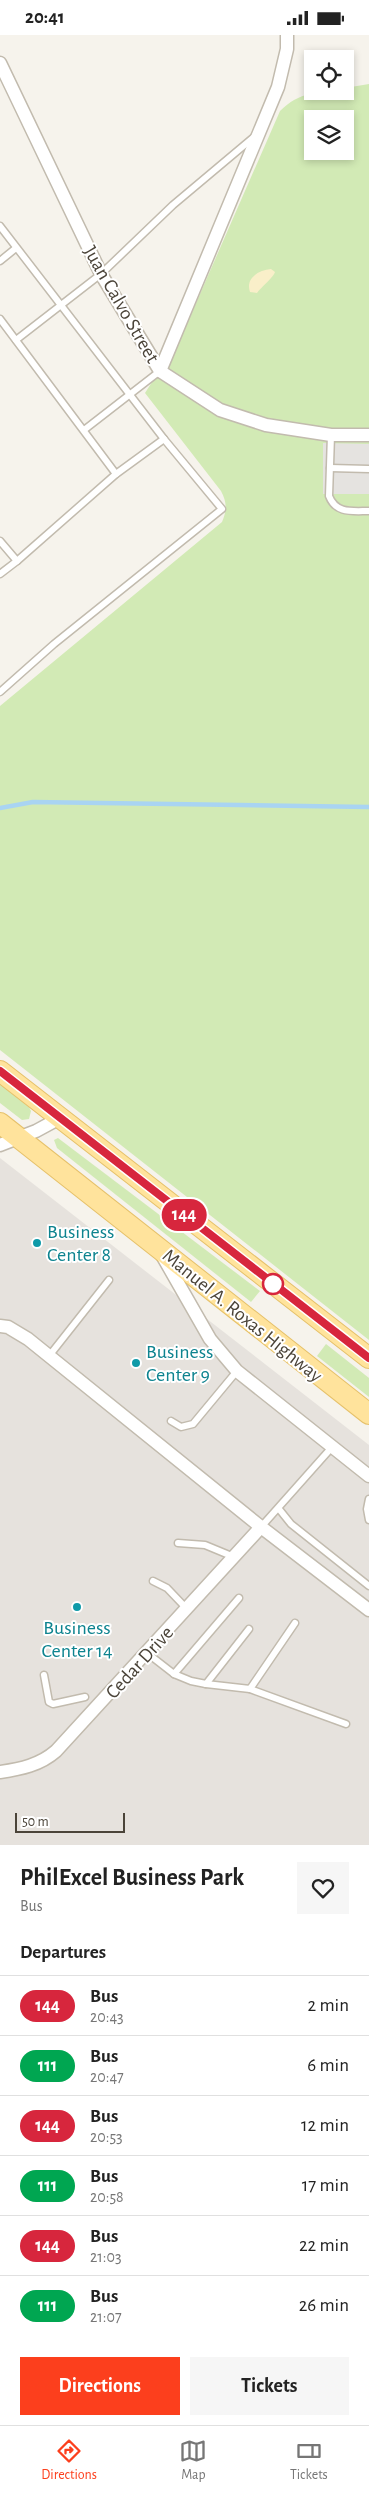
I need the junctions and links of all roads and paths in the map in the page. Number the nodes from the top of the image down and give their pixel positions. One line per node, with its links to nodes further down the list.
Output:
1 (287, 35): 3 (street)
2 (0, 63): 7 (street, Juan Calvo Street)
3 (257, 134): 7 (lane); 11 (street)
4 (0, 226): 5 (lane)
5 (16, 248): 6 (lane); 8 (lane)
6 (0, 261)
7 (102, 274): 8 (lane); 11 (street, Juan Calvo Street)
8 (61, 303): 10 (lane); 12 (lane)
9 (0, 319): 10 (lane)
10 (16, 340): 13 (lane)
11 (160, 371): 12 (lane); 14 (street, Juan Calvo Street)
12 (131, 394): 13 (lane); 16 (lane)
13 (84, 430): 19 (lane)
14 (331, 435): 15 (street, Juan Calvo Street); 17 (lane)
15 (369, 435)
16 (164, 439): 19 (lane); 24 (lane)
17 (330, 468): 18 (lane); 20 (lane)
18 (369, 469)
19 (116, 474): 22 (lane)
20 (369, 511)
21 (0, 541): 22 (lane)
22 (17, 561): 23 (lane)
23 (0, 573)
24 (0, 692)
25 (0, 1071): 26 (main road, Manuel A. Roxas Highway)
26 (60, 1118): 28 (street); 33 (main road, Manuel A. Roxas Highway)
27 (0, 1123): 28 (main road, Manuel A. Roxas Highway)
28 (9, 1142): 29 (main road, Manuel A. Roxas Highway)
29 (157, 1246): 34 (street); 35 (main road, Manuel A. Roxas Highway)
30 (108, 1280): 32 (lane)
31 (0, 1326): 32 (street)
32 (48, 1356): 42 (street)
33 (369, 1358)
34 (237, 1371): 36 (lane); 37 (street)
35 (369, 1414)
36 (171, 1421)
37 (333, 1446): 38 (street); 40 (lane)
38 (369, 1476)
39 (369, 1499): 41 (lane)
40 (279, 1509): 42 (lane); 46 (lane)
41 (369, 1520)
42 (261, 1527): 44 (street, Cedar Drive); 49 (street)
43 (178, 1543): 44 (lane)
44 (234, 1557): 48 (street, Cedar Drive)
45 (154, 1581): 48 (lane)
46 (369, 1586)
47 (239, 1598): 53 (lane)
48 (187, 1609): 52 (street, Cedar Drive)
49 (369, 1610)
50 (295, 1623): 56 (lane)
51 (250, 1629): 55 (lane)
52 (147, 1653): 53 (lane); 59 (street, Cedar Drive)
53 (174, 1674): 55 (lane)
54 (44, 1675): 57 (lane)
55 (206, 1683): 56 (lane)
56 (250, 1689): 58 (lane)
57 (86, 1697)
58 (346, 1724)
59 (0, 1772)

